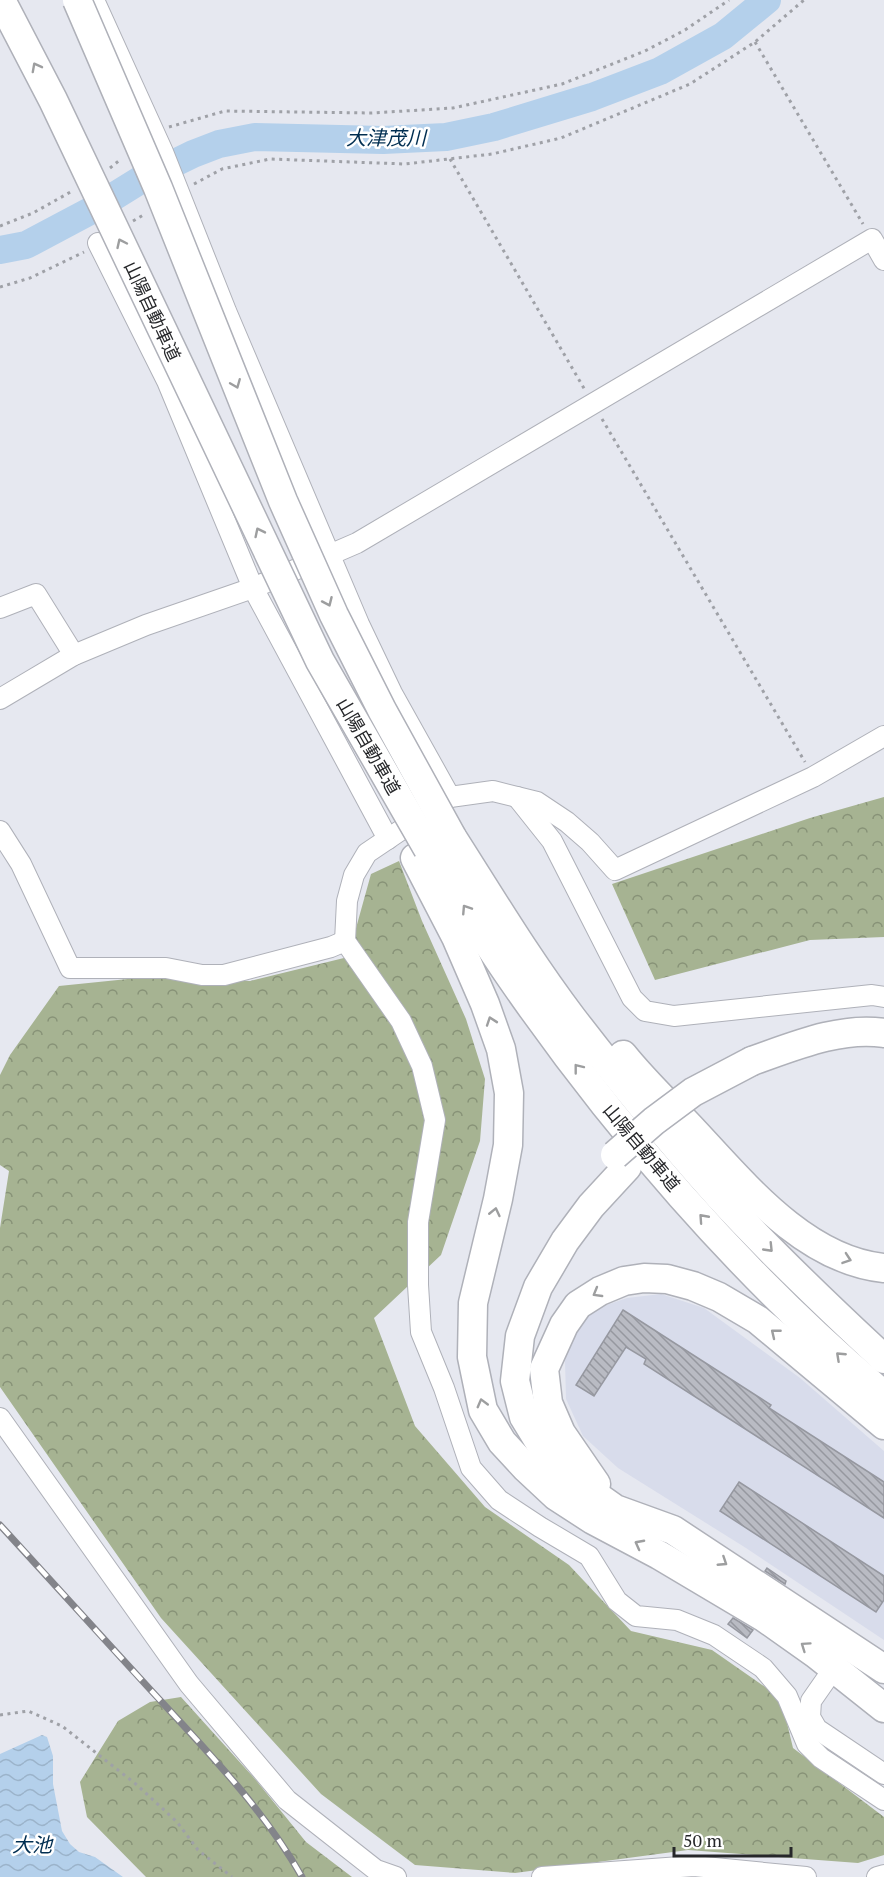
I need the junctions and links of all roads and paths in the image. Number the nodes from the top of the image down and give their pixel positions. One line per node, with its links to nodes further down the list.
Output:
1 (1, 0): 32 (highway, 山陽自動車道, one-way to 1, bridge)
2 (77, 0): 32 (highway, 山陽自動車道, one-way to 32, bridge)
3 (94, 0): 7 (street)
4 (729, 0): 7 (path)
5 (804, 0): 6 (path)
6 (755, 42): 9 (path); 16 (path)
7 (159, 144): 11 (street)
8 (123, 158): 10 (path)
9 (450, 159): 11 (path); 20 (path)
10 (105, 172)
11 (178, 189): 21 (street)
12 (74, 190): 15 (path)
13 (149, 212): 14 (path)
14 (129, 224)
15 (0, 226)
16 (872, 239): 18 (street); 20 (street)
17 (98, 243): 19 (path); 22 (street)
18 (884, 260)
19 (0, 287)
20 (592, 404): 21 (street); 27 (path)
21 (330, 555): 22 (street); 28 (street)
22 (253, 588): 24 (street); 31 (street)
23 (0, 608): 24 (street)
24 (74, 655): 25 (street)
25 (0, 699)
26 (884, 736): 27 (street)
27 (813, 777): 29 (street)
28 (450, 796): 29 (street); 31 (street)
29 (517, 797): 34 (street)
30 (0, 831): 33 (street)
31 (388, 839): 33 (street)
32 (432, 848): 39 (highway, one-way to 39); 40 (highway, 山陽自動車道, one-way to 40); 41 (highway, 山陽自動車道, one-way to 32); 44 (highway, one-way to 32)
33 (345, 941): 51 (street)
34 (884, 997)
35 (884, 1033): 37 (highway)
36 (884, 1050): 37 (highway)
37 (757, 1068): 38 (highway)
38 (621, 1161): 44 (highway); 45 (highway)
39 (884, 1268)
40 (884, 1359)
41 (884, 1395)
42 (0, 1419): 54 (street)
43 (884, 1425): 45 (highway, one-way to 45)
44 (526, 1468): 46 (highway, one-way to 44)
45 (615, 1509): 47 (highway, one-way to 47)
46 (834, 1668): 48 (highway); 50 (street)
47 (884, 1669)
48 (884, 1708)
49 (0, 1715): 53 (path)
50 (884, 1774)
51 (884, 1800)
52 (884, 1875): 57 (street)
53 (232, 1877)
54 (396, 1877)
55 (542, 1877): 56 (street)
56 (806, 1877)
57 (877, 1877)

